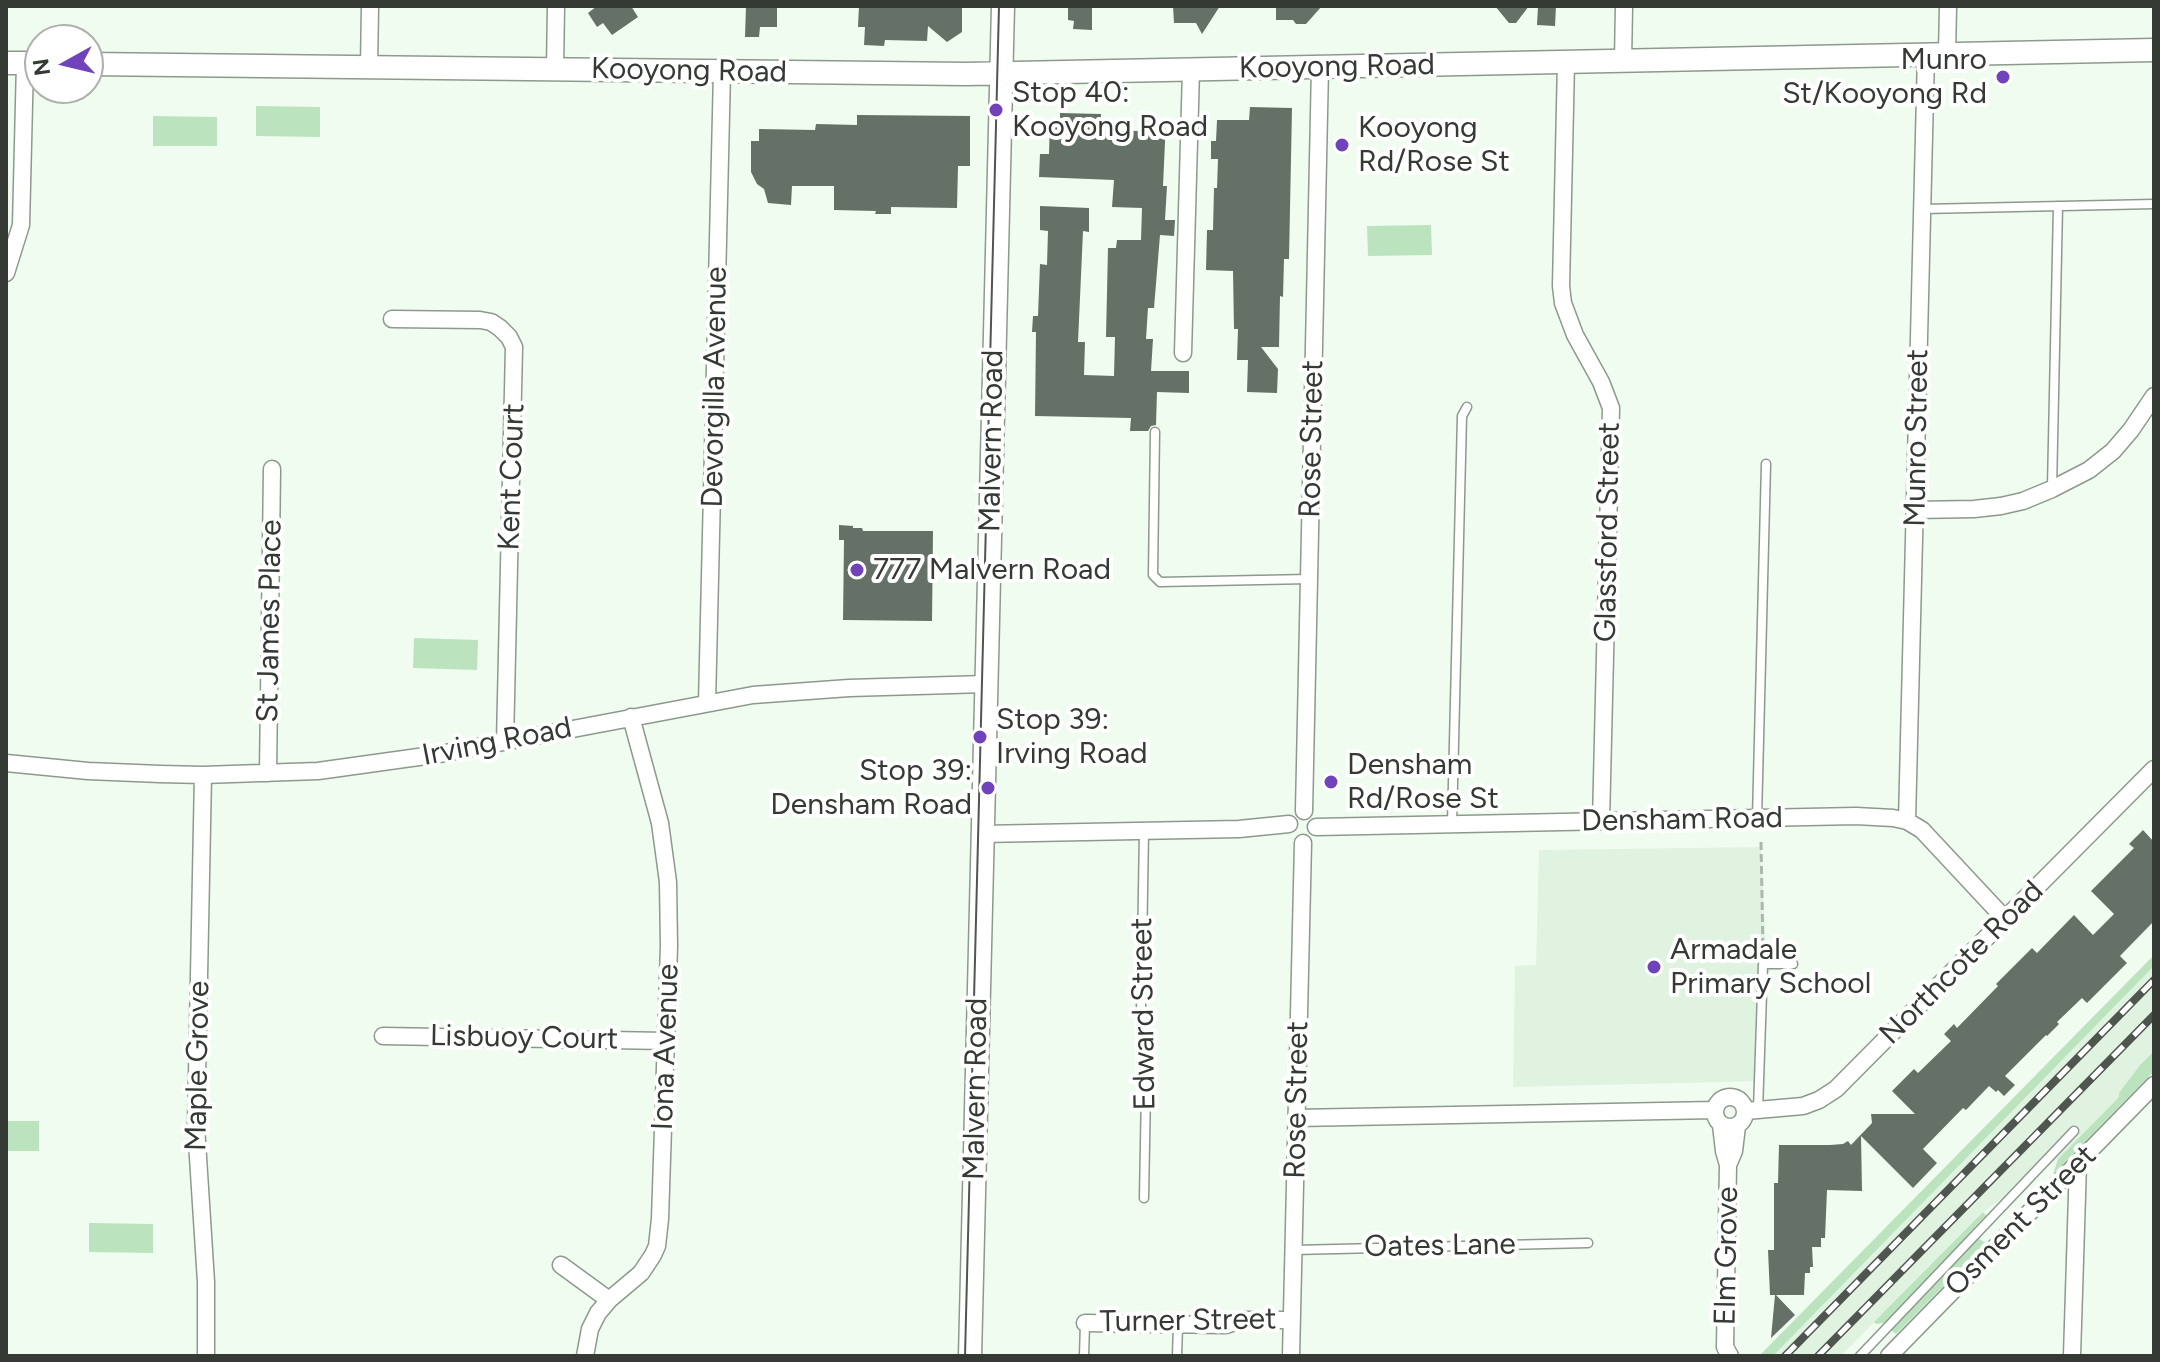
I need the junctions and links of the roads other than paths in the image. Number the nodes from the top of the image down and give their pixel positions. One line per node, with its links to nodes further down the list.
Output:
1 (370, 6): 12 (street)
2 (556, 6): 14 (street)
3 (1003, 6): 17 (street, Malvern Road)
4 (1624, 6): 8 (street)
5 (1948, 6): 7 (street, Munro Street)
6 (2154, 50): 7 (street, Kooyong Road)
7 (1936, 54): 8 (street, Kooyong Road); 20 (street, Munro Street)
8 (1623, 61): 9 (street, Kooyong Road)
9 (1566, 62): 13 (street, Kooyong Road); 42 (street, Glassford Street)
10 (24, 63): 21 (street)
11 (104, 64): 12 (street, Kooyong Road)
12 (369, 67): 14 (street, Kooyong Road)
13 (1320, 67): 15 (street, Kooyong Road); 31 (street, Rose Street)
14 (555, 69): 16 (street, Kooyong Road)
15 (1191, 70): 17 (street, Kooyong Road); 23 (street)
16 (722, 72): 17 (street, Kooyong Road); 33 (street, Devorgilla Avenue)
17 (1002, 74): 32 (street, Malvern Road)
18 (2154, 204): 19 (lane)
19 (2058, 206): 20 (lane); 29 (lane)
20 (1922, 209): 30 (street, Munro Street)
21 (6, 273)
22 (392, 319): 35 (street, Kent Court)
23 (1183, 353)
24 (2154, 396): 29 (street)
25 (1467, 407): 45 (lane)
26 (1155, 432): 31 (lane)
27 (1766, 464): 41 (lane)
28 (272, 469): 38 (street, St James Place)
29 (2052, 489): 30 (street)
30 (1915, 510): 43 (street, Munro Street)
31 (1309, 579): 40 (street, Rose Street)
32 (986, 684): 33 (street, Irving Road); 48 (street, Malvern Road)
33 (707, 703): 34 (street, Irving Road)
34 (631, 717): 35 (street, Irving Road); 53 (street, Iona Avenue)
35 (505, 742): 38 (street, Irving Road)
36 (6, 763): 39 (street, Irving Road)
37 (2154, 769): 50 (street, Northcote Road)
38 (268, 773): 39 (street, Irving Road)
39 (203, 775): 69 (street, Maple Grove)
40 (1304, 811): 44 (street); 46 (street)
41 (1757, 818): 42 (street, Densham Road); 43 (street, Densham Road)
42 (1601, 821): 45 (street, Densham Road)
43 (1907, 821): 50 (street)
44 (1289, 824): 47 (street); 49 (street)
45 (1452, 825): 46 (street, Densham Road)
46 (1316, 827): 49 (street)
47 (1144, 831): 48 (street); 59 (lane, Edward Street)
48 (982, 834): 71 (street, Malvern Road)
49 (1303, 843): 56 (street, Rose Street)
50 (2006, 920): 55 (street, Northcote Road)
51 (1793, 964): 55 (lane)
52 (383, 1036): 53 (street, Lisbuoy Court)
53 (666, 1041): 63 (street, Iona Avenue)
54 (2154, 1085): 58 (street, Osment Street)
55 (1736, 1116): 56 (street, Northcote Road); 67 (street, Elm Grove)
56 (1297, 1118): 61 (street, Rose Street)
57 (2074, 1131): 75 (lane)
58 (2078, 1163): 68 (street, Osment Street); 76 (street)
59 (1144, 1198)
60 (1588, 1243): 61 (lane, Oates Lane)
61 (1293, 1250): 64 (street, Rose Street)
62 (561, 1265): 63 (street)
63 (609, 1300): 70 (street, Iona Avenue)
64 (1292, 1320): 66 (street, Turner Street); 74 (street, Rose Street)
65 (1085, 1323): 66 (street, Turner Street); 72 (lane)
66 (1178, 1324): 73 (lane)
67 (1725, 1353)
68 (1888, 1355)
69 (206, 1356)
70 (585, 1356)
71 (970, 1356)
72 (1084, 1356)
73 (1177, 1356)
74 (1291, 1356)
75 (1860, 1356)
76 (2072, 1356)

